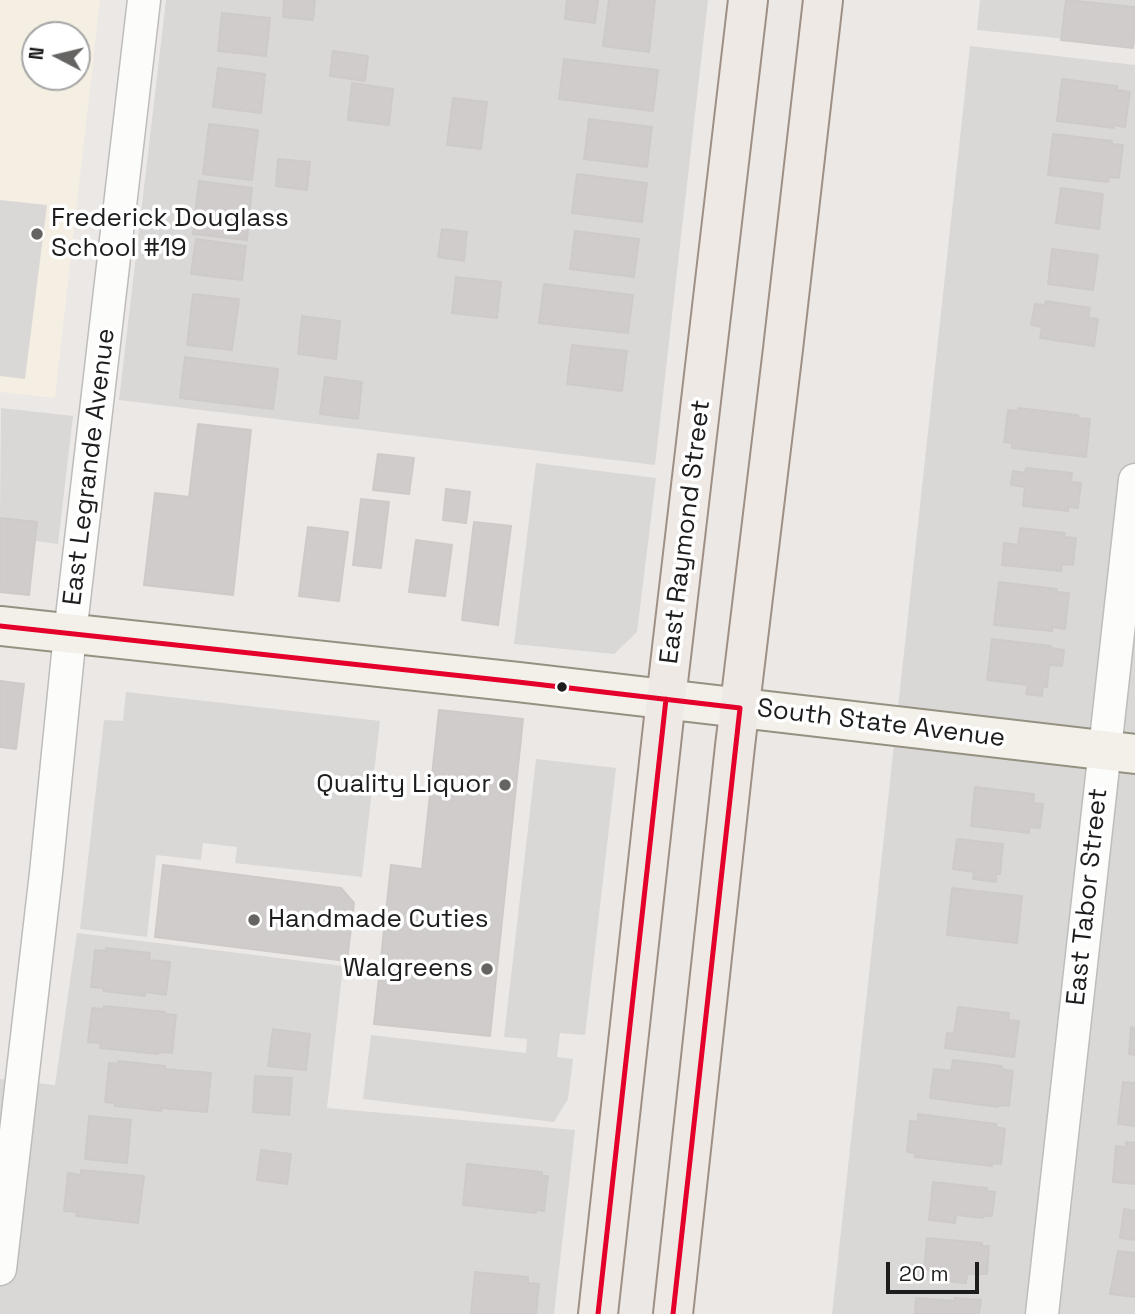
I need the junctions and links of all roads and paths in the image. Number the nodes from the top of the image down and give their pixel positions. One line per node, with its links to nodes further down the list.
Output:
1 (144, 0): 6 (street, East Legrande Avenue)
2 (748, 0): 7 (main road, East Raymond Street)
3 (823, 0): 8 (main road)
4 (1135, 480): 9 (street, East Tabor Street)
5 (0, 626): 6 (street, South State Avenue)
6 (71, 634): 7 (street, South State Avenue); 10 (street, East Legrande Avenue)
7 (666, 699): 8 (street, South State Avenue); 12 (main road, East Raymond Street)
8 (740, 708): 9 (street, South State Avenue); 13 (main road)
9 (1119, 752): 14 (street, East Tabor Street)
10 (12, 1060): 11 (street, East Legrande Avenue)
11 (0, 1269)
12 (598, 1314)
13 (673, 1314)
14 (1042, 1314)

